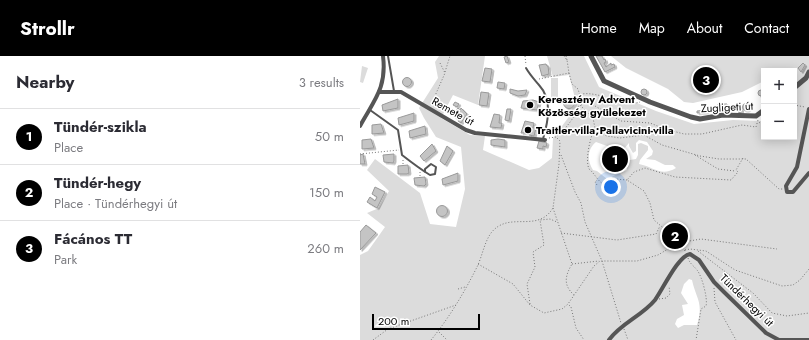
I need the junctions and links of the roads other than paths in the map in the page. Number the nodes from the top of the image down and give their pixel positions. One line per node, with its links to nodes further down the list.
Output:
1 (383, 56): 8 (street)
2 (388, 56): 7 (lane)
3 (591, 56): 11 (street, Zugligeti út)
4 (526, 68): 13 (lane)
5 (809, 72): 6 (street)
6 (797, 86)
7 (394, 91): 8 (street, Remete út); 13 (street, Remete út)
8 (379, 92): 9 (street)
9 (369, 109): 12 (street); 14 (lane)
10 (809, 109): 15 (street)
11 (761, 112)
12 (360, 126)
13 (544, 140)
14 (425, 172): 14 (lane)
15 (809, 172)
16 (609, 340): 17 (street, Tündérhegyi út)
17 (779, 340): 18 (street, Tündérhegyi út)
18 (809, 340)

